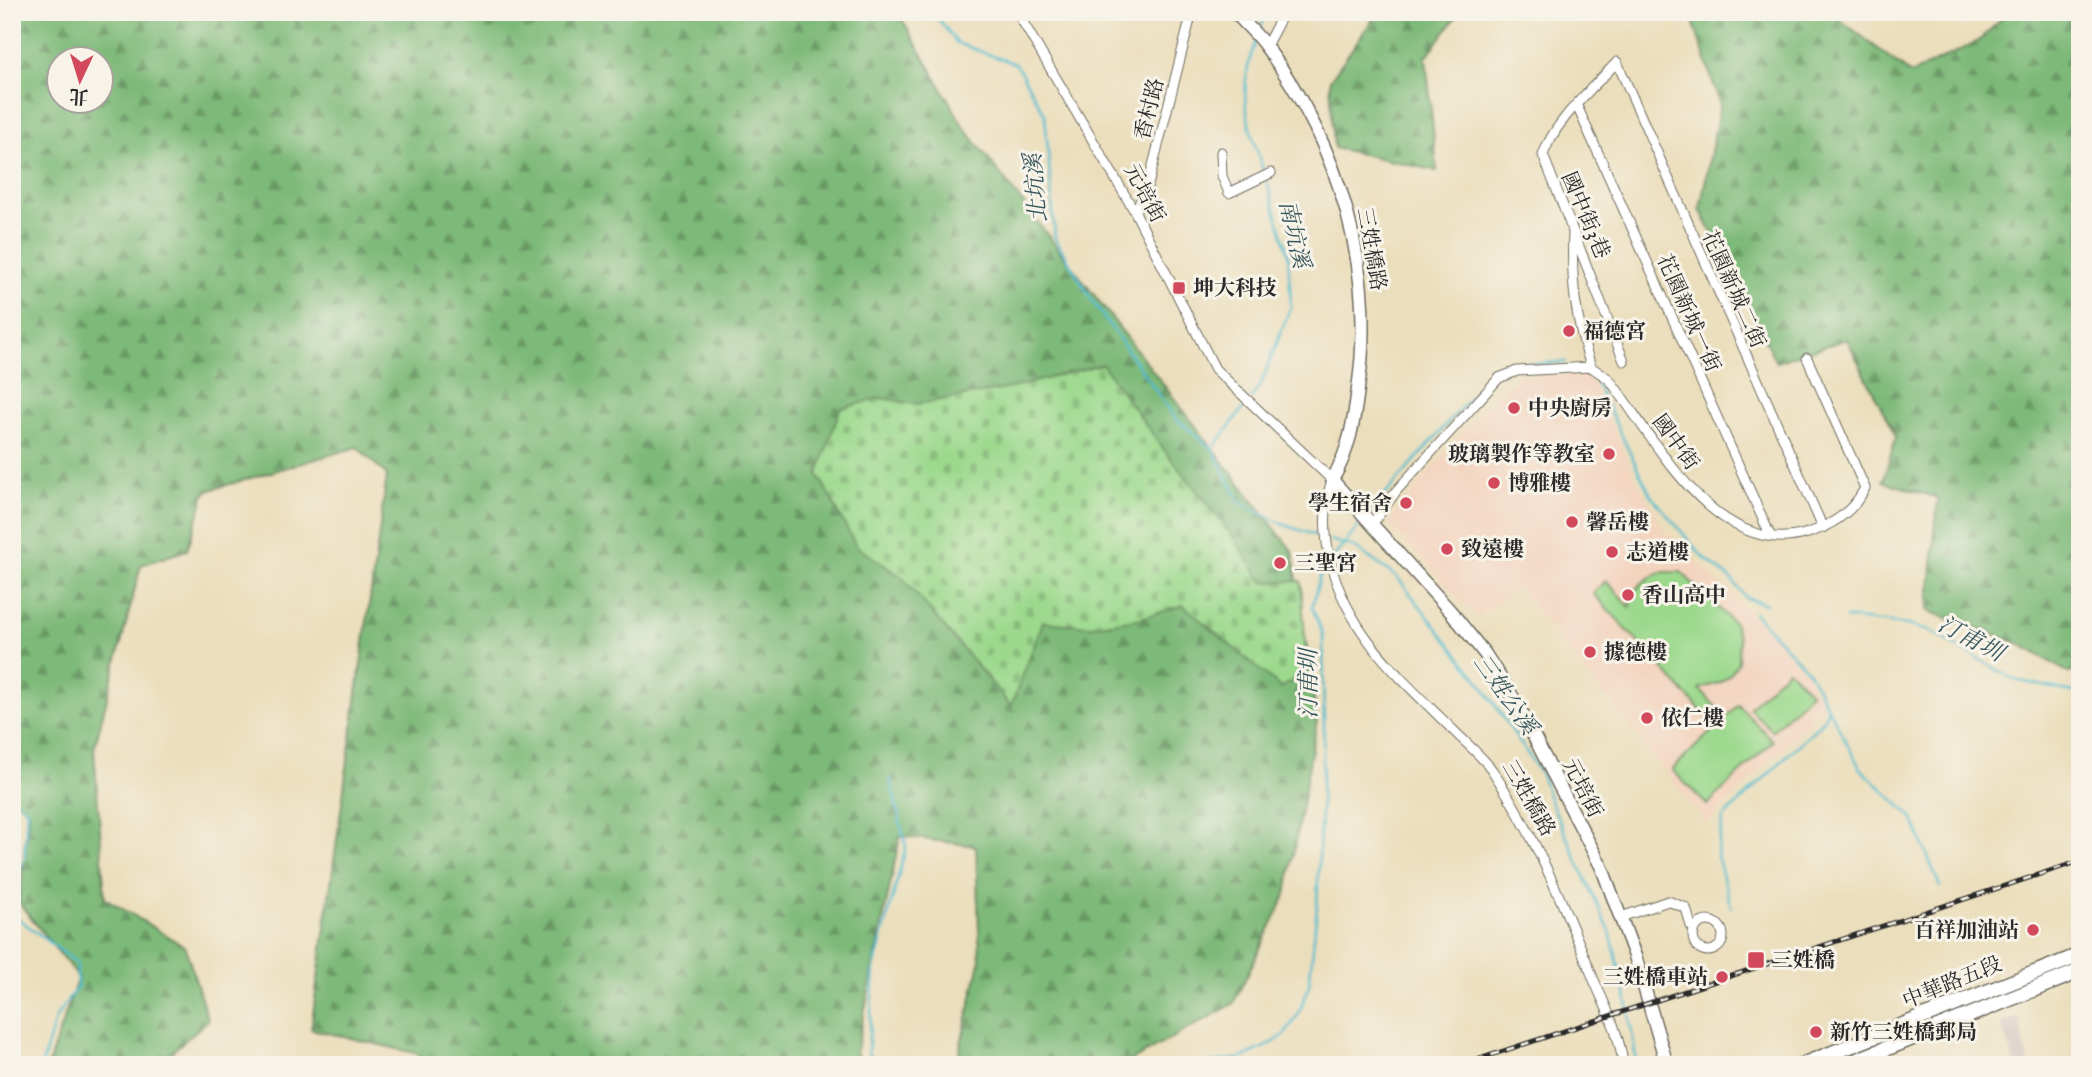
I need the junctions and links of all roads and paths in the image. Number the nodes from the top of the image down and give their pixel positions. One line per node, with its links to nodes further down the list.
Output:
1 (1017, 12): 10 (street, 元培街)
2 (1192, 12): 10 (street, 香村路)
3 (1235, 12): 5 (street, 三姓橋路)
4 (1284, 12): 5 (street)
5 (1266, 46): 15 (street, 三姓橋路)
6 (1617, 62): 7 (street, 國中街3巷); 17 (street, 花園新城二街)
7 (1577, 106): 11 (street, 國中街3巷); 18 (street, 花園新城一街)
8 (1221, 152): 9 (street)
9 (1271, 173)
10 (1135, 212): 15 (street, 元培街)
11 (1574, 226): 13 (street, 國中街3巷); 14 (street)
12 (1807, 358): 17 (street, 國中街)
13 (1624, 360)
14 (1591, 367): 16 (street); 18 (street, 國中街)
15 (1332, 480): 16 (street, 元培街); 23 (street, 三姓橋路)
16 (1373, 523): 19 (street, 元培街)
17 (1822, 528): 18 (street, 國中街)
18 (1770, 536)
19 (1620, 917): 20 (street); 24 (street, 元培街)
20 (1695, 929)
21 (2080, 955): 25 (main road, 中華路五段)
22 (2080, 971): 26 (main road, 中華路五段)
23 (1623, 1065)
24 (1667, 1065)
25 (1802, 1065)
26 (1845, 1065)

